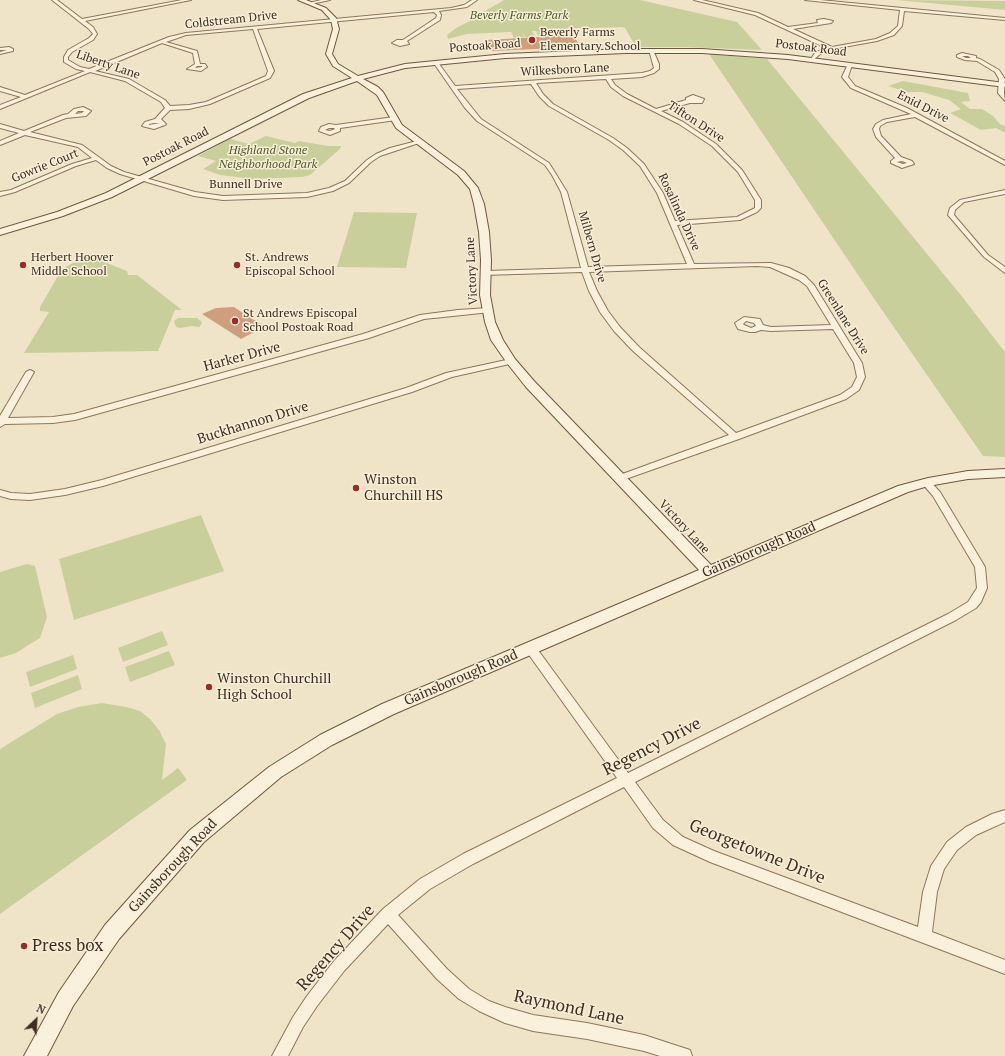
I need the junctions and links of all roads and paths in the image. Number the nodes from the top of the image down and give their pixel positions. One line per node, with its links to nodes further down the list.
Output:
1 (54, 0): 13 (street, Liberty Lane)
2 (189, 0): 13 (street)
3 (301, 0): 8 (street)
4 (328, 0): 8 (street)
5 (475, 0): 9 (street, Coldstream Drive)
6 (696, 0): 16 (street)
7 (807, 0): 10 (street)
8 (311, 3): 11 (street)
9 (435, 10): 11 (street, Coldstream Drive); 17 (street)
10 (902, 10): 12 (street); 19 (street)
11 (334, 19): 15 (street, Coldstream Drive); 29 (street, Victory Lane)
12 (1005, 19)
13 (80, 21): 28 (street, Liberty Lane)
14 (820, 23): 16 (street)
15 (254, 27): 18 (street, Coldstream Drive); 39 (street)
16 (789, 28): 19 (street)
17 (404, 41)
18 (162, 42): 26 (street); 28 (street, Coldstream Drive)
19 (831, 48): 24 (street)
20 (0, 49): 22 (street)
21 (651, 50): 24 (street, Postoak Road); 25 (street, Postoak Road); 30 (street, Wilkesboro Lane)
22 (0, 53)
23 (973, 58): 32 (street)
24 (812, 60): 27 (street, Postoak Road)
25 (435, 62): 29 (street, Postoak Road); 33 (street, Milbern Drive)
26 (198, 65)
27 (850, 65): 32 (street, Postoak Road); 42 (street, Enid Drive)
28 (91, 71): 35 (street, Coldstream Drive); 39 (street, Liberty Lane)
29 (356, 78): 43 (street, Victory Lane); 53 (street, Postoak Road)
30 (608, 78): 31 (street, Wilkesboro Lane); 40 (street, Tifton Drive)
31 (533, 82): 33 (street, Wilkesboro Lane); 56 (street, Rosalinda Drive)
32 (1003, 85): 36 (street)
33 (454, 88): 59 (street, Milbern Drive)
34 (0, 89): 35 (street)
35 (27, 96): 38 (street, Coldstream Drive)
36 (1005, 99)
37 (690, 101): 40 (street)
38 (0, 107)
39 (168, 108): 44 (street)
40 (657, 110): 56 (street, Tifton Drive)
41 (71, 114): 47 (street)
42 (915, 114): 51 (street); 52 (street, Enid Drive)
43 (394, 119): 46 (street); 48 (street, Victory Lane)
44 (157, 121)
45 (0, 126): 47 (street, Bunnell Drive)
46 (336, 127)
47 (24, 133): 49 (street); 50 (street, Bunnell Drive)
48 (419, 142): 53 (street, Bunnell Drive); 61 (street, Victory Lane)
49 (0, 143)
50 (97, 158): 53 (street, Bunnell Drive); 55 (street, Gowrie Court)
51 (899, 159)
52 (1005, 163)
53 (141, 178): 57 (street, Postoak Road)
54 (1005, 192): 60 (street)
55 (0, 194)
56 (673, 223): 58 (street, Rosalinda Drive)
57 (0, 232)
58 (691, 266): 59 (street, Greenlane Drive); 64 (street, Greenlane Drive)
59 (585, 270): 61 (street, Greenlane Drive); 68 (street, Milbern Drive)
60 (1005, 271)
61 (486, 273): 62 (street, Victory Lane)
62 (488, 310): 65 (street, Victory Lane); 67 (street, Harker Drive)
63 (760, 327): 64 (street)
64 (836, 328): 68 (street, Greenlane Drive)
65 (512, 361): 70 (street, Victory Lane); 72 (street, Buckhannon Drive)
66 (30, 372): 67 (street)
67 (1, 422)
68 (736, 436): 70 (street, Greenlane Drive)
69 (1005, 473): 71 (street, Gainsborough Road)
70 (620, 478): 73 (street, Victory Lane)
71 (926, 482): 73 (street, Gainsborough Road); 75 (street, Regency Drive)
72 (0, 493)
73 (708, 571): 74 (street, Gainsborough Road)
74 (531, 649): 75 (street, Georgetowne Drive); 80 (street, Gainsborough Road)
75 (625, 780): 77 (street, Regency Drive); 78 (street, Georgetowne Drive)
76 (1005, 816): 78 (street)
77 (388, 914): 81 (street, Regency Drive); 82 (street, Raymond Lane)
78 (924, 936): 79 (street, Georgetowne Drive)
79 (1005, 967)
80 (35, 1056)
81 (280, 1056)
82 (684, 1056)

